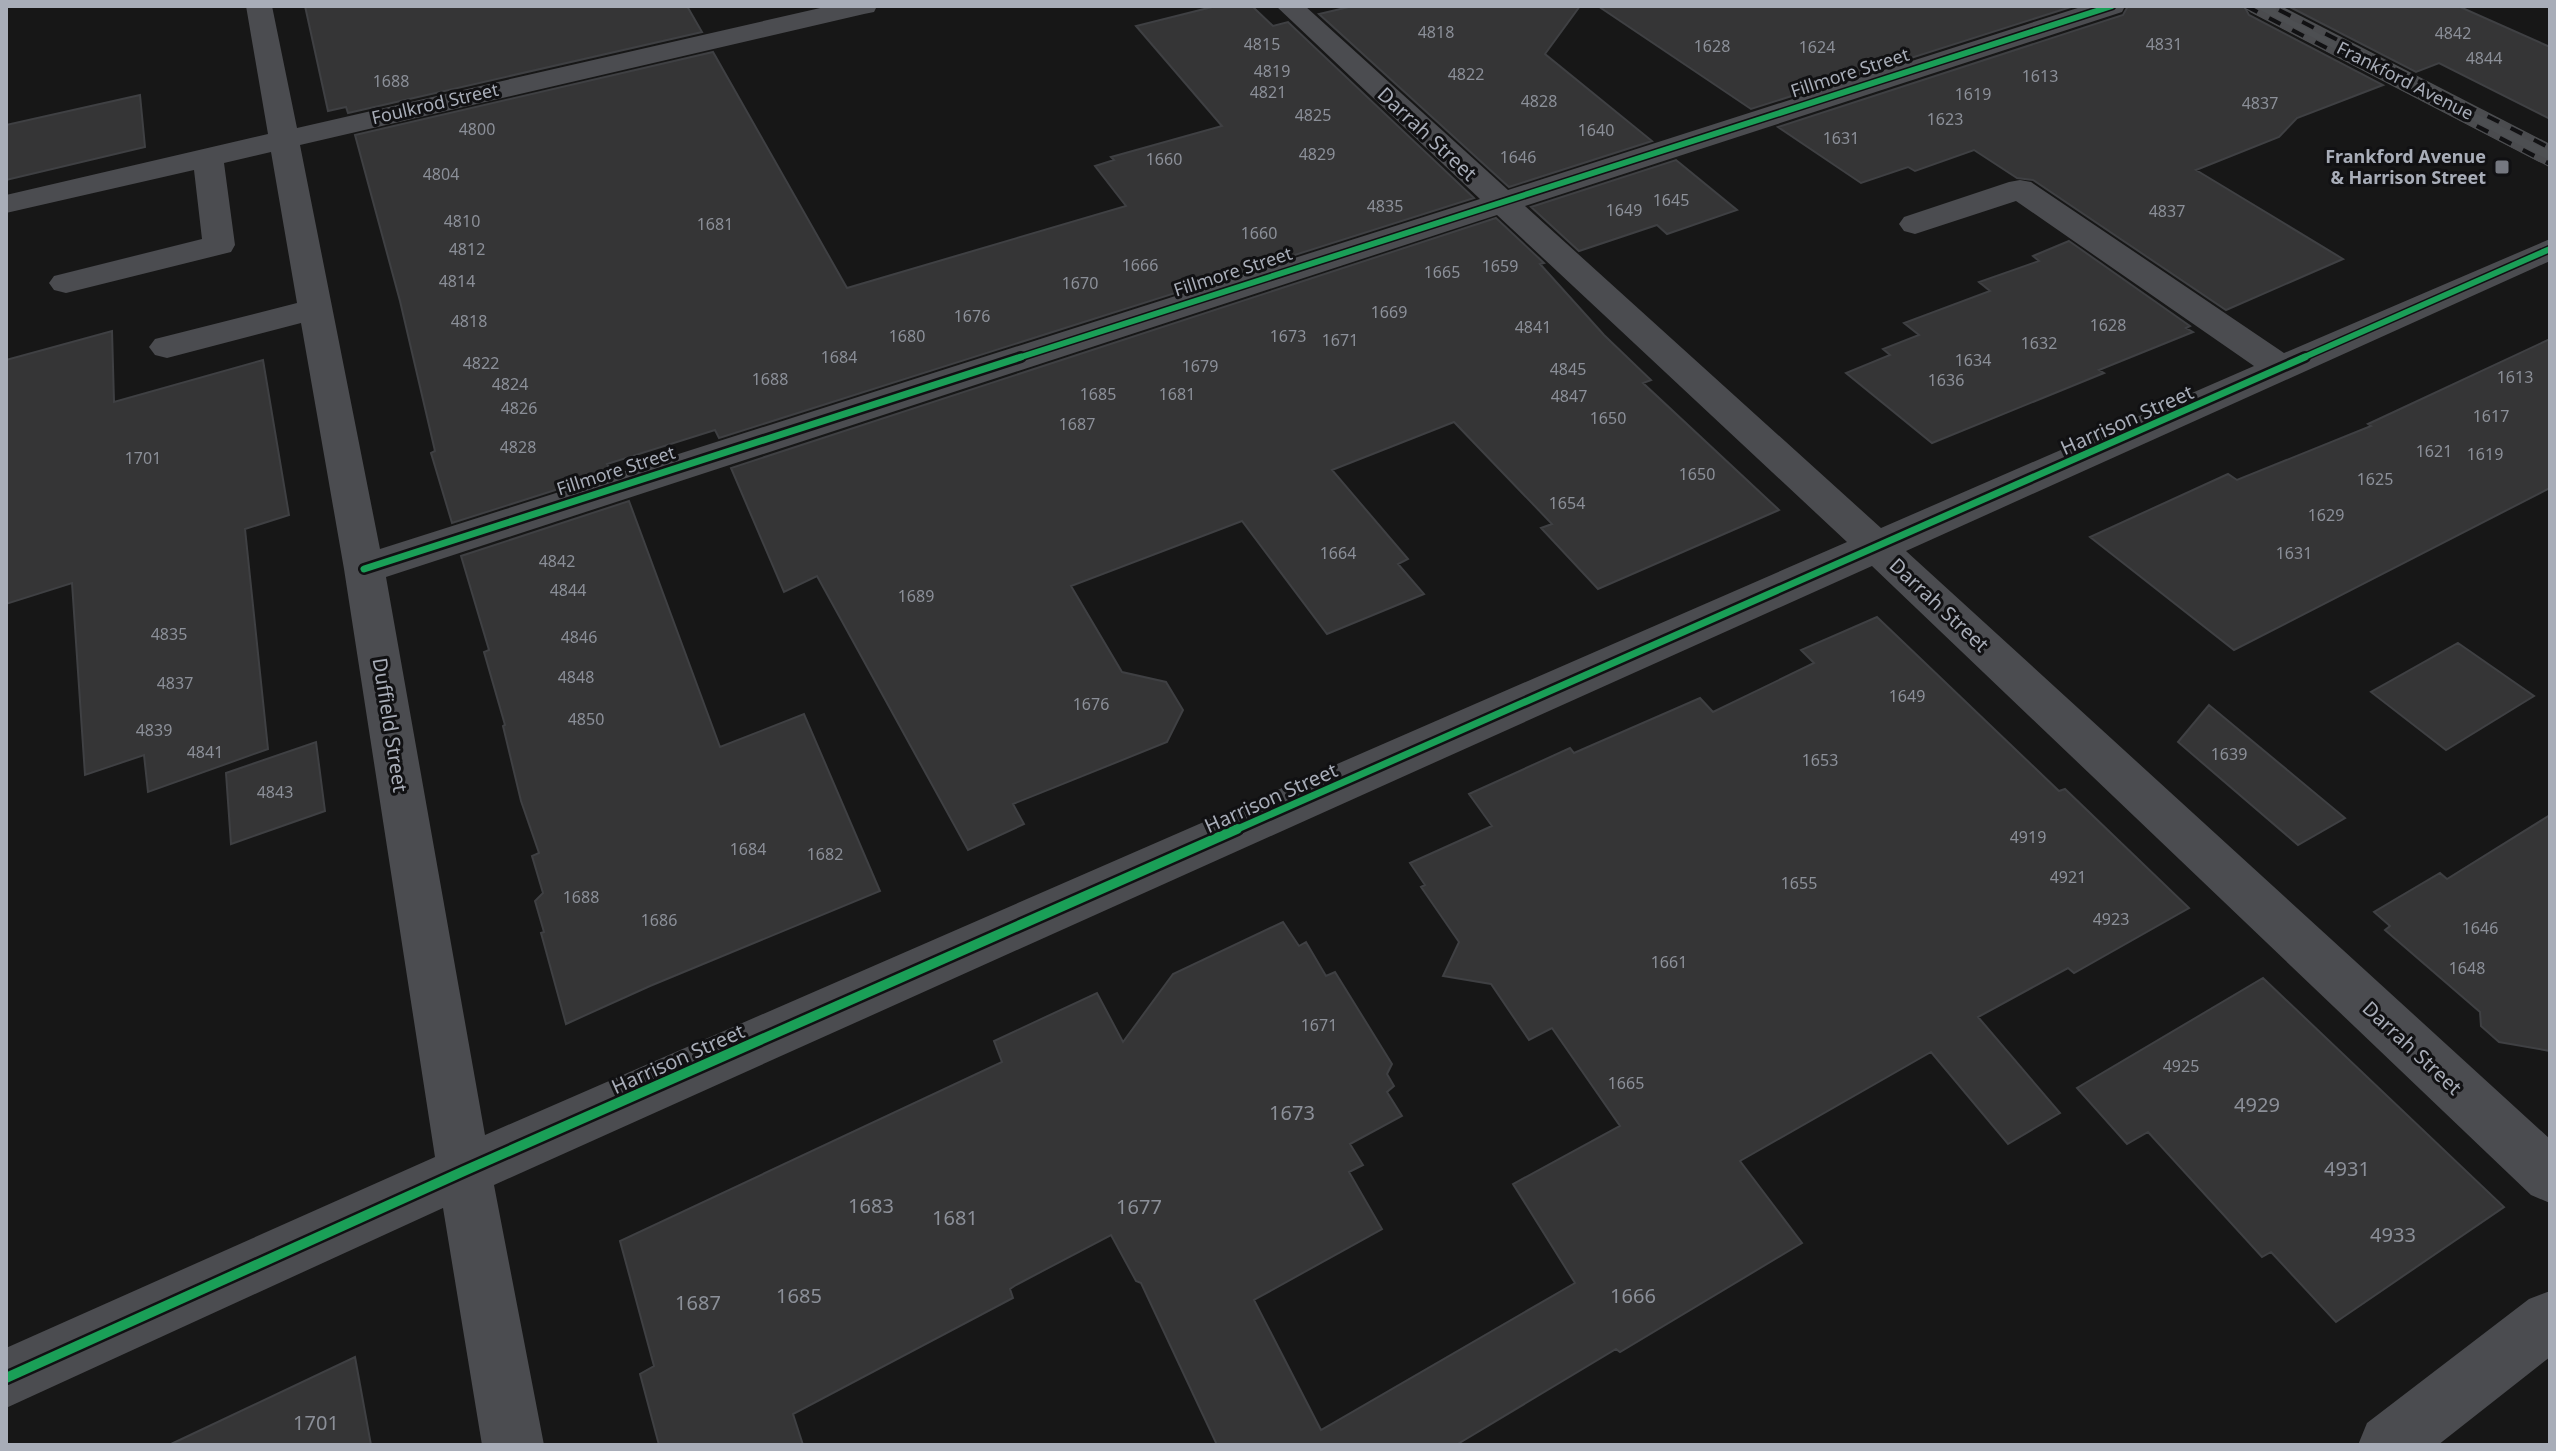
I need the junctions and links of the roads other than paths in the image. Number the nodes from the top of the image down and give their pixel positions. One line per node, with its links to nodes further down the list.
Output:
1 (259, 6): 6 (street, Duffield Street)
2 (864, 6): 6 (street, Foulkrod Street)
3 (1289, 6): 9 (street, Darrah Street)
4 (2112, 6): 9 (street, Fillmore Street)
5 (2260, 6): 8 (main road, Frankford Avenue)
6 (282, 139): 7 (street, Foulkrod Street); 14 (street, Duffield Street)
7 (208, 156): 10 (street, Foulkrod Street); 13 (street)
8 (2550, 156)
9 (1501, 202): 17 (street, Darrah Street); 18 (street, Fillmore Street)
10 (6, 204)
11 (1915, 224): 16 (street)
12 (2550, 249): 16 (street, Harrison Street)
13 (66, 283)
14 (315, 309): 15 (street); 18 (street, Duffield Street)
15 (167, 347)
16 (2282, 368): 17 (street, Harrison Street)
17 (1878, 548): 19 (street, Harrison Street); 20 (street, Darrah Street)
18 (364, 569): 19 (street, Duffield Street)
19 (464, 1171): 22 (street, Harrison Street); 23 (street, Duffield Street)
20 (2550, 1176)
21 (2550, 1320): 24 (street)
22 (6, 1378)
23 (513, 1445)
24 (2389, 1445)

